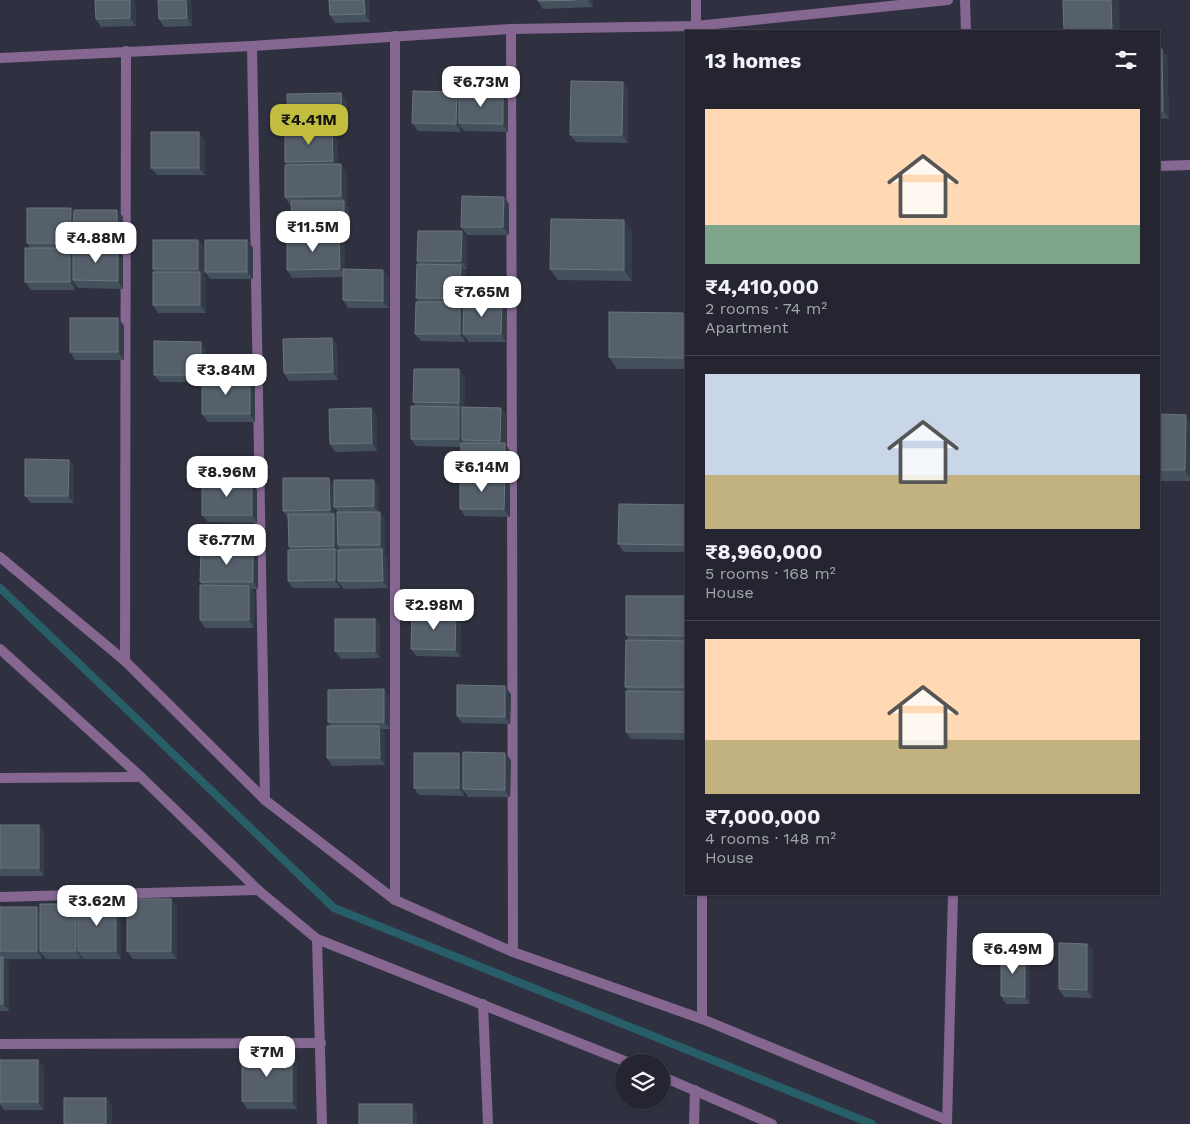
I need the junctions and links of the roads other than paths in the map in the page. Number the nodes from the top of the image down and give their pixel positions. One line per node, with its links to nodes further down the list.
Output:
1 (696, 0): 4 (street)
2 (948, 0): 4 (street)
3 (965, 0): 6 (street)
4 (696, 28): 5 (street)
5 (511, 29): 7 (street); 25 (street)
6 (966, 30)
7 (395, 36): 8 (street); 23 (street)
8 (252, 46): 9 (street); 18 (street)
9 (126, 51): 10 (street); 15 (street)
10 (0, 58)
11 (1190, 165): 12 (street)
12 (1160, 166)
13 (0, 558): 15 (street)
14 (0, 649): 16 (street)
15 (125, 662): 18 (street)
16 (141, 777): 17 (street); 19 (street)
17 (0, 778)
18 (265, 800): 23 (street)
19 (258, 890): 22 (street); 24 (street)
20 (702, 895): 27 (street)
21 (953, 895): 33 (street)
22 (0, 897)
23 (395, 900): 25 (street)
24 (317, 939): 26 (street); 28 (street)
25 (513, 952): 27 (street)
26 (483, 1004): 30 (street); 35 (street)
27 (702, 1019): 33 (street)
28 (321, 1043): 29 (street); 34 (street)
29 (0, 1044)
30 (615, 1057)
31 (670, 1080): 32 (street)
32 (695, 1090): 36 (street); 37 (street)
33 (947, 1122)
34 (322, 1124)
35 (488, 1124)
36 (694, 1124)
37 (772, 1124)

